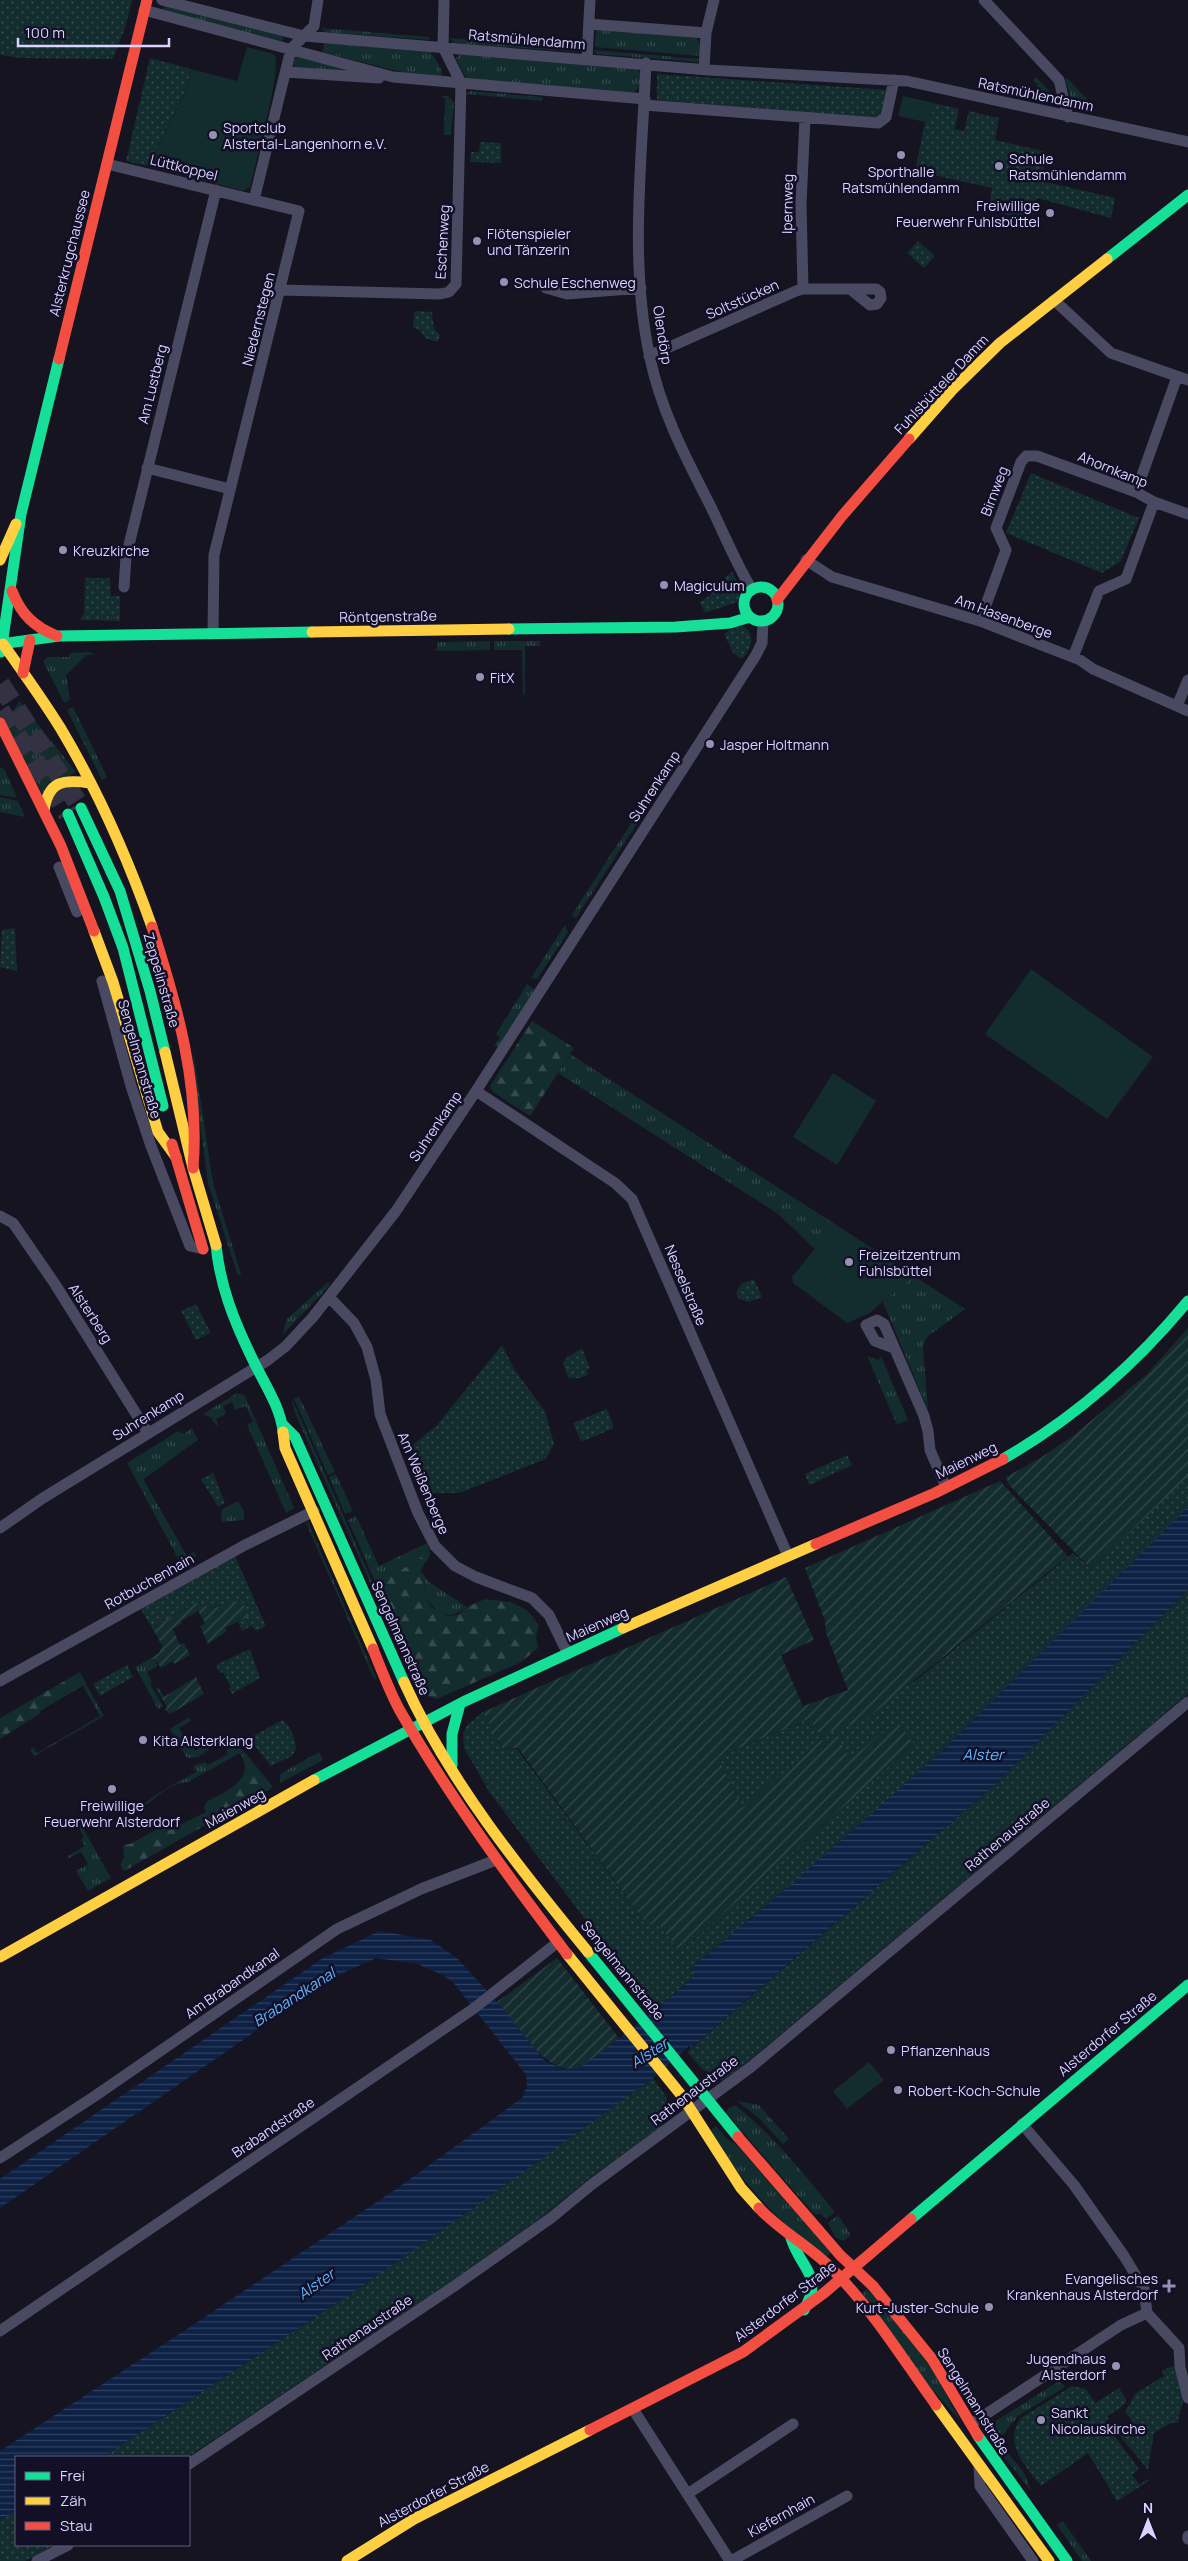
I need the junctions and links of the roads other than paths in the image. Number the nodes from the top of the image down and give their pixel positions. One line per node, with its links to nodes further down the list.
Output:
1 (162, 0): 10 (street, Ratsmühlendamm)
2 (318, 0): 10 (street)
3 (444, 0): 11 (street)
4 (590, 0): 8 (street)
5 (714, 0): 9 (street)
6 (984, 0): 21 (street)
7 (145, 5): 12 (street); 26 (main road, Alsterkrugchaussee)
8 (589, 24): 9 (street, Ratsmühlendamm); 13 (street)
9 (706, 34): 15 (street)
10 (304, 36): 11 (street, Ratsmühlendamm); 12 (street)
11 (443, 47): 13 (street, Ratsmühlendamm); 19 (street)
12 (291, 49): 16 (street); 17 (street)
13 (586, 59): 14 (street, Ratsmühlendamm)
14 (646, 64): 15 (street, Ratsmühlendamm); 20 (street, Olendörp)
15 (704, 70): 18 (street, Ratsmühlendamm)
16 (286, 72): 17 (street); 29 (street)
17 (393, 78): 19 (street)
18 (894, 80): 21 (street, Ratsmühlendamm); 22 (street)
19 (460, 83): 20 (street); 34 (street, Eschenweg)
20 (644, 102): 22 (street); 31 (street, Olendörp)
21 (1068, 117): 23 (street, Ratsmühlendamm)
22 (805, 118): 32 (street, Ipernweg)
23 (1172, 139): 24 (street, Ratsmühlendamm); 25 (street, Ratsmühlendamm)
24 (1188, 142)
25 (1188, 148)
26 (107, 164): 27 (street, Lüttkoppel); 43 (main road, Alsterkrugchaussee)
27 (216, 190): 29 (street, Lüttkoppel); 39 (street, Am Lustberg)
28 (1188, 195): 35 (main road, Fuhlsbütteler Damm)
29 (254, 200): 34 (street, Niedernstegen)
30 (546, 288): 31 (street)
31 (641, 288): 36 (street, Olendörp)
32 (803, 289): 33 (street, Soltstücken); 36 (street, Soltstücken)
33 (850, 289)
34 (281, 290): 40 (street, Niedernstegen)
35 (1054, 300): 37 (street); 46 (main road, Fuhlsbütteler Damm)
36 (649, 356): 50 (street, Olendörp)
37 (1183, 379): 41 (street)
38 (1026, 456): 41 (street, Ahornkamp); 54 (street, Birnweg)
39 (146, 468): 40 (street); 47 (street, Am Lustberg)
40 (230, 489): 56 (street, Niedernstegen)
41 (1136, 492): 42 (street, Ahornkamp)
42 (1154, 502): 44 (street, Ahornkamp); 61 (street)
43 (21, 514): 45 (main road, Alsterkrugchaussee); 48 (main road, Alsterkrugchaussee)
44 (1188, 514)
45 (0, 560)
46 (806, 560): 49 (main road, Fuhlsbütteler Damm); 51 (main road, Fuhlsbütteler Damm); 54 (street, Am Hasenberge)
47 (124, 587)
48 (11, 589): 57 (main road, Röntgenstraße); 59 (main road, Alsterkrugchaussee)
49 (768, 589): 50 (main road); 51 (main road)
50 (749, 594): 52 (main road); 55 (main road)
51 (777, 600): 53 (main road)
52 (750, 617): 53 (main road); 55 (main road, Röntgenstraße)
53 (763, 621): 74 (street, Suhrenkamp)
54 (980, 621): 61 (street, Am Hasenberge)
55 (718, 623): 56 (main road, Röntgenstraße)
56 (213, 633): 57 (main road, Röntgenstraße)
57 (59, 636): 58 (main road, Röntgenstraße)
58 (30, 640): 59 (main road, Röntgenstraße); 62 (main road)
59 (2, 644): 60 (main road, Alsterkrugchaussee); 62 (main road)
60 (0, 656)
61 (1073, 657): 64 (street, Am Hasenberge)
62 (23, 673): 68 (main road)
63 (1188, 680): 64 (street)
64 (1183, 709)
65 (0, 723): 67 (main road)
66 (2, 756): 67 (main road)
67 (20, 762): 70 (main road)
68 (90, 783): 70 (main road); 76 (main road)
69 (81, 808): 76 (main road, Zeppelinstraße)
70 (44, 811): 72 (main road)
71 (68, 814): 75 (main road, Zeppelinstraße)
72 (61, 846): 73 (main road); 75 (main road)
73 (59, 867): 78 (street, Sengelmannstraße)
74 (476, 1091): 80 (street, Suhrenkamp); 89 (street, Nesselstraße)
75 (176, 1157): 78 (main road, Sengelmannstraße)
76 (193, 1168): 79 (main road, Sengelmannstraße)
77 (0, 1216): 85 (street, Alsterberg)
78 (203, 1249): 79 (main road, Sengelmannstraße)
79 (217, 1266): 83 (main road, Sengelmannstraße)
80 (329, 1297): 83 (street, Suhrenkamp); 90 (street, Am Weißenberge)
81 (1188, 1301): 86 (main road, Maienweg)
82 (894, 1348): 86 (street)
83 (256, 1367): 84 (main road, Sengelmannstraße); 85 (street, Suhrenkamp)
84 (282, 1424): 87 (main road, Sengelmannstraße); 94 (main road, Sengelmannstraße)
85 (148, 1433): 88 (street, Suhrenkamp)
86 (946, 1487): 89 (main road, Maienweg)
87 (314, 1511): 91 (street, Rotbuchenhain); 95 (main road, Sengelmannstraße)
88 (0, 1528)
89 (788, 1556): 90 (main road, Maienweg)
90 (568, 1654): 93 (main road, Maienweg)
91 (0, 1681)
92 (1188, 1702): 101 (street, Rathenaustraße)
93 (460, 1704): 94 (main road, Maienweg); 96 (main road)
94 (424, 1721): 95 (main road, Maienweg); 96 (main road, Sengelmannstraße)
95 (411, 1728): 97 (main road, Sengelmannstraße); 99 (main road, Maienweg)
96 (452, 1768): 101 (main road, Sengelmannstraße)
97 (496, 1860): 98 (main road, Sengelmannstraße); 104 (street, Am Brabandkanal)
98 (558, 1942): 102 (main road, Sengelmannstraße); 110 (street, Brabandstraße)
99 (0, 1957)
100 (1188, 1985): 103 (main road, Alsterdorfer Straße)
101 (708, 2099): 102 (street, Rathenaustraße); 106 (main road, Sengelmannstraße)
102 (691, 2111): 105 (main road, Sengelmannstraße); 117 (street, Rathenaustraße)
103 (1022, 2124): 106 (main road, Alsterdorfer Straße); 109 (street)
104 (0, 2158)
105 (791, 2238): 107 (main road, Sengelmannstraße); 108 (main road)
106 (854, 2268): 107 (main road, Alsterdorfer Straße); 115 (main road, Sengelmannstraße)
107 (841, 2278): 108 (main road, Alsterdorfer Straße); 116 (main road, Sengelmannstraße)
108 (804, 2310): 113 (main road, Alsterdorfer Straße)
109 (1147, 2312): 111 (street); 115 (street)
110 (0, 2331)
111 (1184, 2351): 112 (street)
112 (1188, 2398)
113 (633, 2409): 119 (street, Kiefernhain); 123 (main road, Alsterdorfer Straße)
114 (793, 2424): 119 (street)
115 (971, 2424): 116 (main road); 127 (main road, Sengelmannstraße)
116 (951, 2425): 118 (main road, Sengelmannstraße)
117 (190, 2463)
118 (979, 2463): 125 (street); 126 (main road, Sengelmannstraße)
119 (689, 2493): 124 (street, Kiefernhain)
120 (846, 2496): 124 (street, Kiefernhain)
121 (66, 2546): 122 (street)
122 (37, 2561)
123 (347, 2561)
124 (731, 2561)
125 (1033, 2561)
126 (1049, 2561)
127 (1067, 2561)

